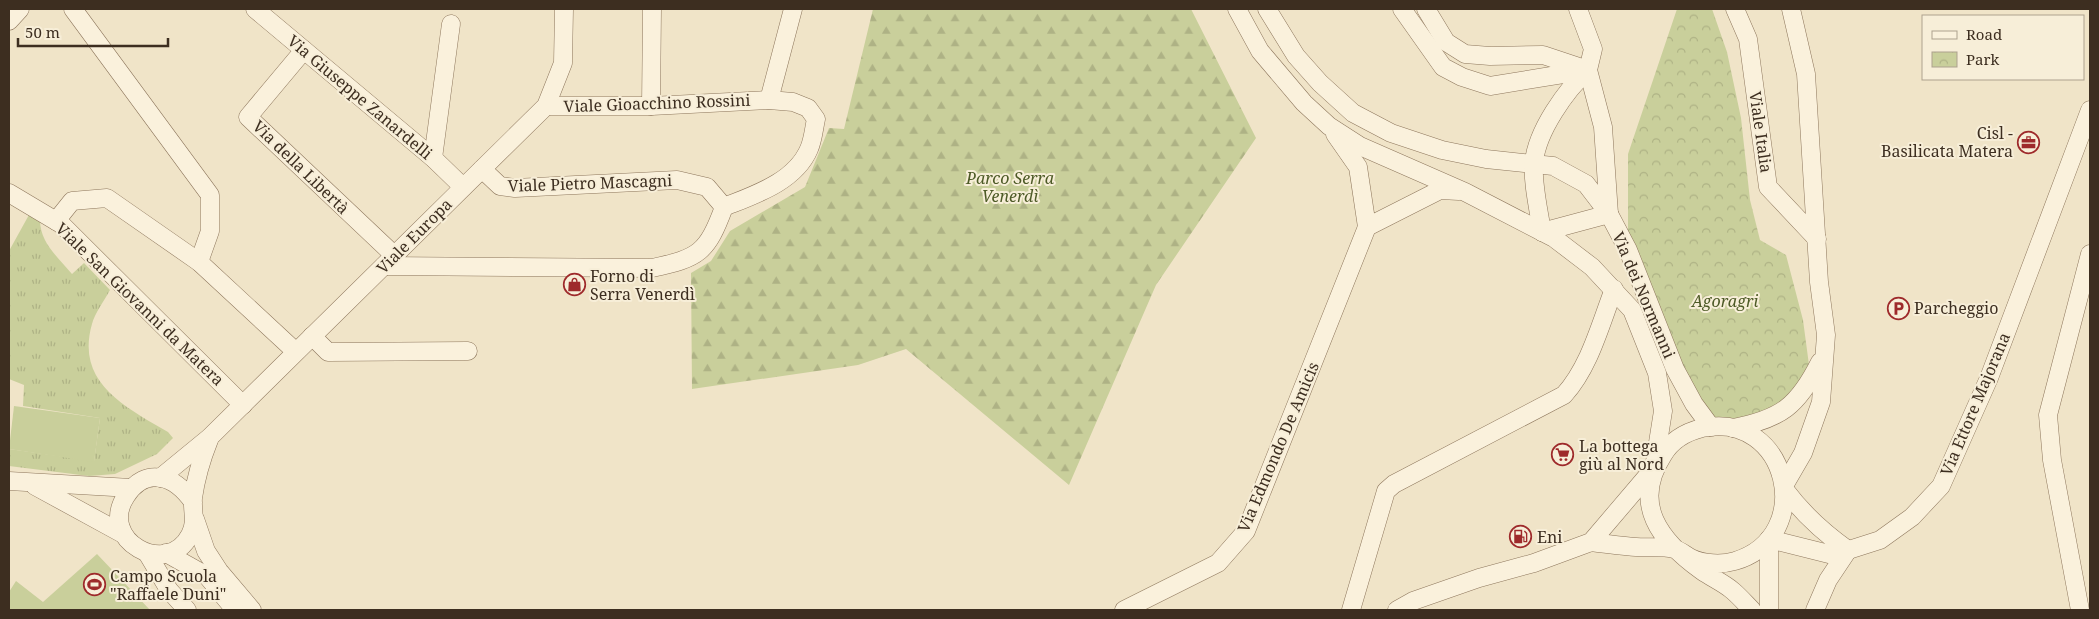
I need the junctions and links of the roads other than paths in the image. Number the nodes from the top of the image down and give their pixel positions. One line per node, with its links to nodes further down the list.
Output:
1 (20, 9): 14 (street)
2 (73, 9): 37 (street)
3 (255, 9): 16 (street, Via Giuseppe Zanardelli)
4 (564, 9): 19 (street, Viale Europa)
5 (652, 9): 20 (street)
6 (793, 9): 18 (street, Viale Gioacchino Rossini)
7 (1237, 9): 22 (street)
8 (1267, 9): 24 (street, Via dei Normanni)
9 (1402, 9): 17 (street)
10 (1426, 9): 17 (street)
11 (1578, 9): 17 (street)
12 (1736, 9): 34 (street, Viale Italia)
13 (1791, 9): 34 (street)
14 (9, 21)
15 (450, 24): 23 (street)
16 (304, 50): 23 (street, Via Giuseppe Zanardelli); 36 (street, Via della Libertà)
17 (1588, 70): 24 (street); 30 (street)
18 (769, 100): 20 (street, Viale Gioacchino Rossini); 29 (street, Viale Gioacchino Rossini)
19 (546, 106): 20 (street, Viale Gioacchino Rossini); 25 (street, Viale Europa)
20 (652, 106)
21 (2090, 110): 58 (street, Via Ettore Majorana)
22 (1329, 126): 28 (street); 32 (street)
23 (433, 158): 26 (street, Via Giuseppe Zanardelli)
24 (1534, 163): 30 (street, Via dei Normanni); 33 (street)
25 (482, 169): 26 (street, Viale Europa); 29 (street, Viale Pietro Mascagni)
26 (463, 187): 36 (street, Viale Europa)
27 (9, 192): 31 (street, Viale San Giovanni da Matera)
28 (1465, 192): 32 (street); 33 (street)
29 (724, 207): 36 (street)
30 (1609, 214): 33 (street); 44 (street, Via dei Normanni)
31 (56, 220): 37 (street); 43 (street, Viale San Giovanni da Matera)
32 (1367, 227): 64 (street, Via Edmondo De Amicis)
33 (1542, 232): 38 (street)
34 (1817, 239): 42 (street)
35 (2090, 254): 70 (street)
36 (389, 261): 39 (street, Viale Europa)
37 (199, 262): 40 (street)
38 (1614, 290): 47 (street); 65 (street)
39 (312, 336): 40 (street, Viale Europa); 41 (street)
40 (295, 351): 43 (street, Viale Europa)
41 (468, 351)
42 (1825, 352): 45 (street); 51 (street)
43 (243, 405): 46 (street, Viale Europa)
44 (1711, 426): 45 (street); 47 (street)
45 (1733, 428): 51 (street)
46 (210, 437): 48 (street, Viale Europa); 53 (street)
47 (1654, 468): 56 (street); 57 (street)
48 (160, 478): 52 (street); 53 (street)
49 (9, 481): 50 (street)
50 (30, 484): 52 (street); 54 (street)
51 (1785, 487): 55 (street); 58 (street)
52 (131, 488): 54 (street)
53 (194, 510): 60 (street); 63 (street)
54 (123, 534): 59 (street)
55 (1769, 539): 57 (street); 58 (street, Via Ettore Majorana); 68 (street)
56 (1591, 542): 57 (street); 66 (street)
57 (1675, 549): 67 (street)
58 (1848, 550): 69 (street)
59 (147, 553): 60 (street); 61 (street)
60 (166, 553): 62 (street)
61 (187, 610)
62 (236, 610)
63 (252, 610)
64 (1124, 610)
65 (1351, 610)
66 (1397, 610)
67 (1752, 610)
68 (1769, 610)
69 (1815, 610)
70 (2080, 610)

